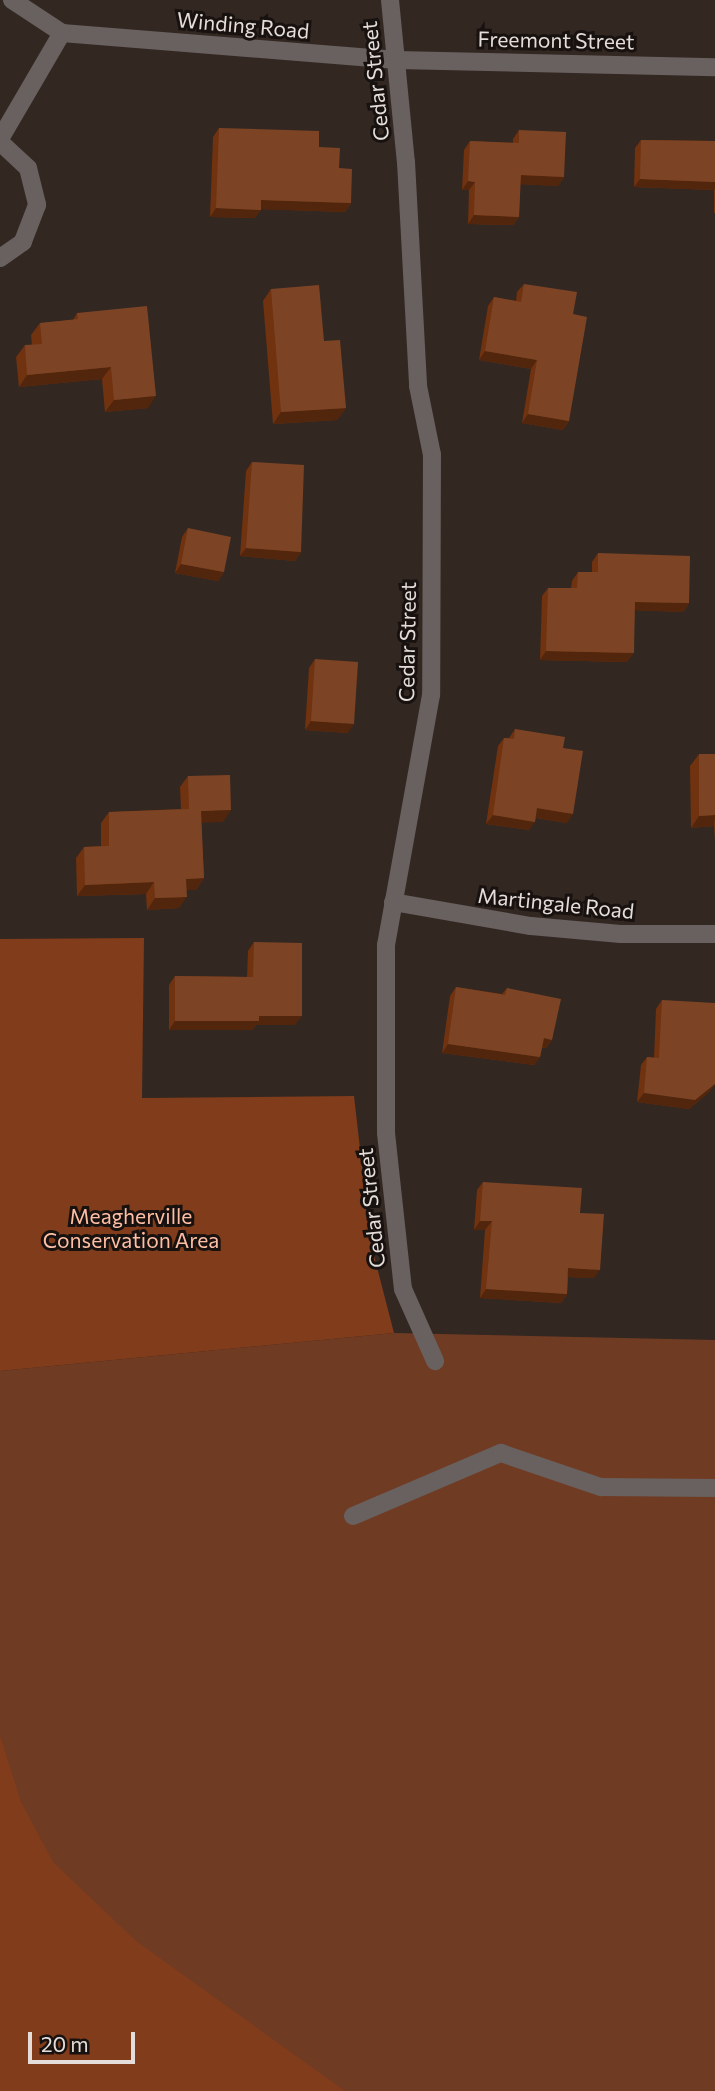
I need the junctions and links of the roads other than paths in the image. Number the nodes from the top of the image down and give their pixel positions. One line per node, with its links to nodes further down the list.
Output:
1 (12, 0): 3 (street, Winding Road)
2 (390, 0): 4 (street, Cedar Street)
3 (62, 33): 4 (street, Winding Road); 6 (street)
4 (397, 60): 5 (street, Freemont Street); 8 (street, Cedar Street)
5 (715, 67)
6 (0, 141): 7 (street)
7 (0, 258)
8 (393, 902): 9 (street, Martingale Road); 10 (street, Cedar Street)
9 (715, 934)
10 (435, 1361)
11 (715, 1488): 12 (street)
12 (353, 1516)

